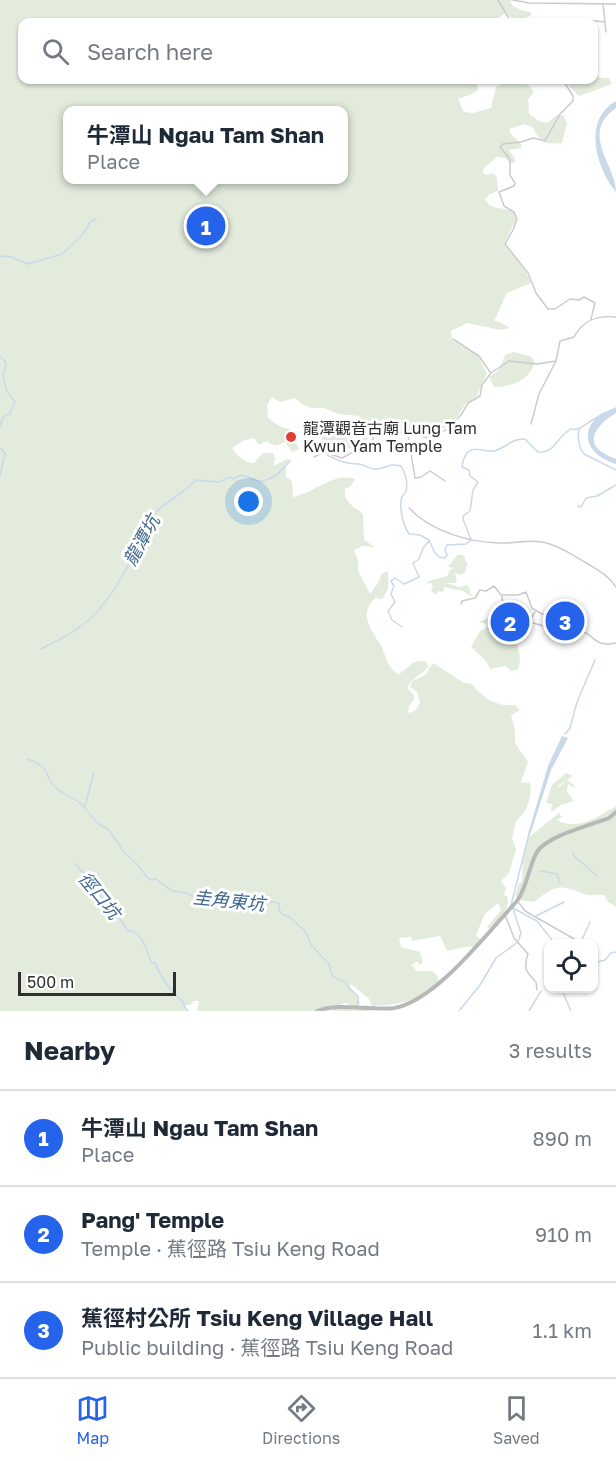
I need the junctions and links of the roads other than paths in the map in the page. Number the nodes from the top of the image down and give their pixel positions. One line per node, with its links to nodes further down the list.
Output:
1 (498, 0): 6 (street)
2 (513, 0): 3 (street)
3 (603, 4): 4 (street); 5 (street)
4 (616, 4)
5 (603, 16): 7 (street); 8 (street)
6 (509, 18)
7 (599, 21): 8 (street)
8 (604, 22): 9 (street)
9 (606, 32)
10 (565, 84): 12 (street)
11 (616, 316): 12 (street)
12 (591, 319): 14 (street)
13 (453, 339): 15 (street)
14 (556, 361): 15 (street); 16 (street)
15 (490, 373): 17 (street)
16 (531, 424)
17 (407, 434): 18 (street); 19 (street)
18 (314, 457)
19 (445, 481)
20 (409, 507): 21 (street)
21 (616, 587)
22 (502, 596): 23 (street); 24 (street); 26 (street)
23 (461, 604)
24 (535, 611): 25 (street); 26 (street)
25 (544, 615)
26 (524, 618): 27 (street)
27 (616, 643)
28 (616, 812): 29 (main road)
29 (516, 902): 30 (main road); 31 (street)
30 (505, 914): 32 (street); 33 (main road)
31 (574, 939)
32 (537, 990)
33 (316, 1011)

